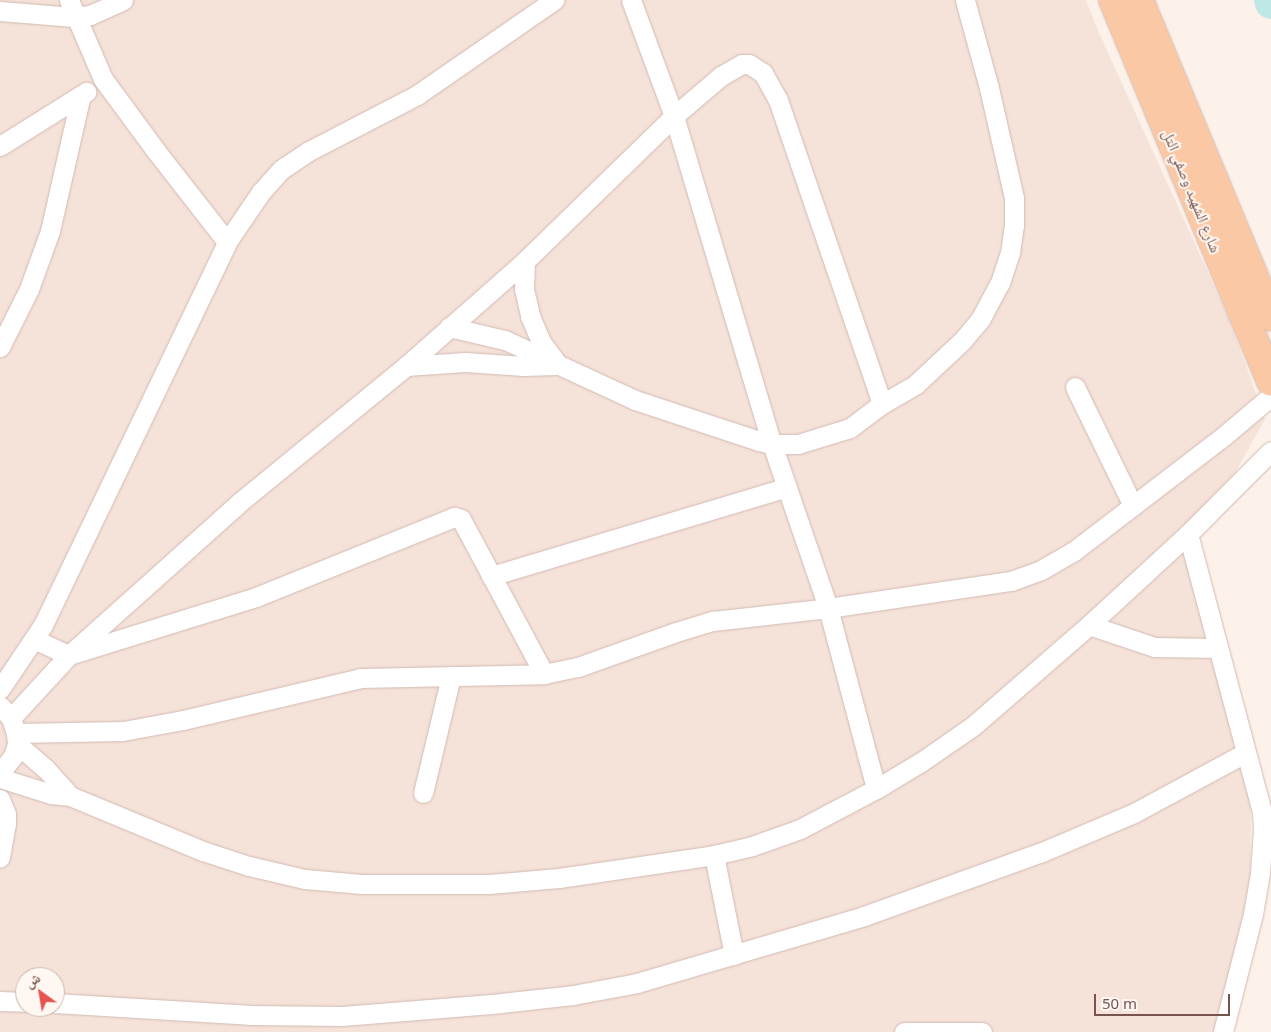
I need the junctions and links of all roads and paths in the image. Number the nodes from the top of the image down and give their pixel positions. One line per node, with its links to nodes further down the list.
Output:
1 (123, 0): 7 (street)
2 (554, 0): 13 (street)
3 (632, 0): 11 (street)
4 (965, 0): 23 (street)
5 (1113, 0): 20 (main road, شارع الشهيد وصفي التل)
6 (1140, 0): 15 (main road, شارع الشهيد وصفي التل)
7 (71, 9): 8 (street); 9 (street)
8 (0, 11)
9 (103, 79): 10 (street); 13 (street)
10 (81, 95): 12 (street); 17 (street)
11 (674, 116): 14 (street); 23 (street); 24 (street)
12 (0, 146)
13 (226, 242): 32 (street)
14 (524, 261): 16 (street); 18 (street)
15 (1271, 317)
16 (448, 327): 18 (street); 19 (street)
17 (0, 347)
18 (558, 365): 19 (street); 24 (street)
19 (406, 366): 34 (street)
20 (1271, 382)
21 (1075, 388): 27 (street)
22 (1271, 396): 27 (street)
23 (882, 404): 24 (street)
24 (772, 444): 26 (street)
25 (1271, 451): 28 (street)
26 (787, 487): 29 (street); 30 (street)
27 (1133, 506): 30 (street)
28 (1188, 534): 31 (street); 33 (street)
29 (490, 576): 34 (street); 35 (street)
30 (828, 608): 35 (street); 42 (street)
31 (1089, 625): 33 (street); 42 (street)
32 (34, 639): 34 (street); 37 (street)
33 (1218, 648): 39 (street)
34 (69, 654): 38 (street)
35 (544, 674): 36 (street)
36 (451, 676): 38 (street); 43 (street)
37 (0, 689)
38 (11, 725): 40 (street); 44 (street)
39 (1245, 753): 48 (street); 54 (street)
40 (0, 773)
41 (0, 778): 44 (street)
42 (876, 788): 46 (street)
43 (423, 793)
44 (70, 796): 46 (street)
45 (0, 800): 47 (street)
46 (714, 855): 48 (street)
47 (0, 857)
48 (734, 955): 51 (street)
49 (0, 1001): 50 (street)
50 (15, 1002)
51 (65, 1004)
52 (904, 1032): 53 (street)
53 (982, 1032)
54 (1223, 1032)

